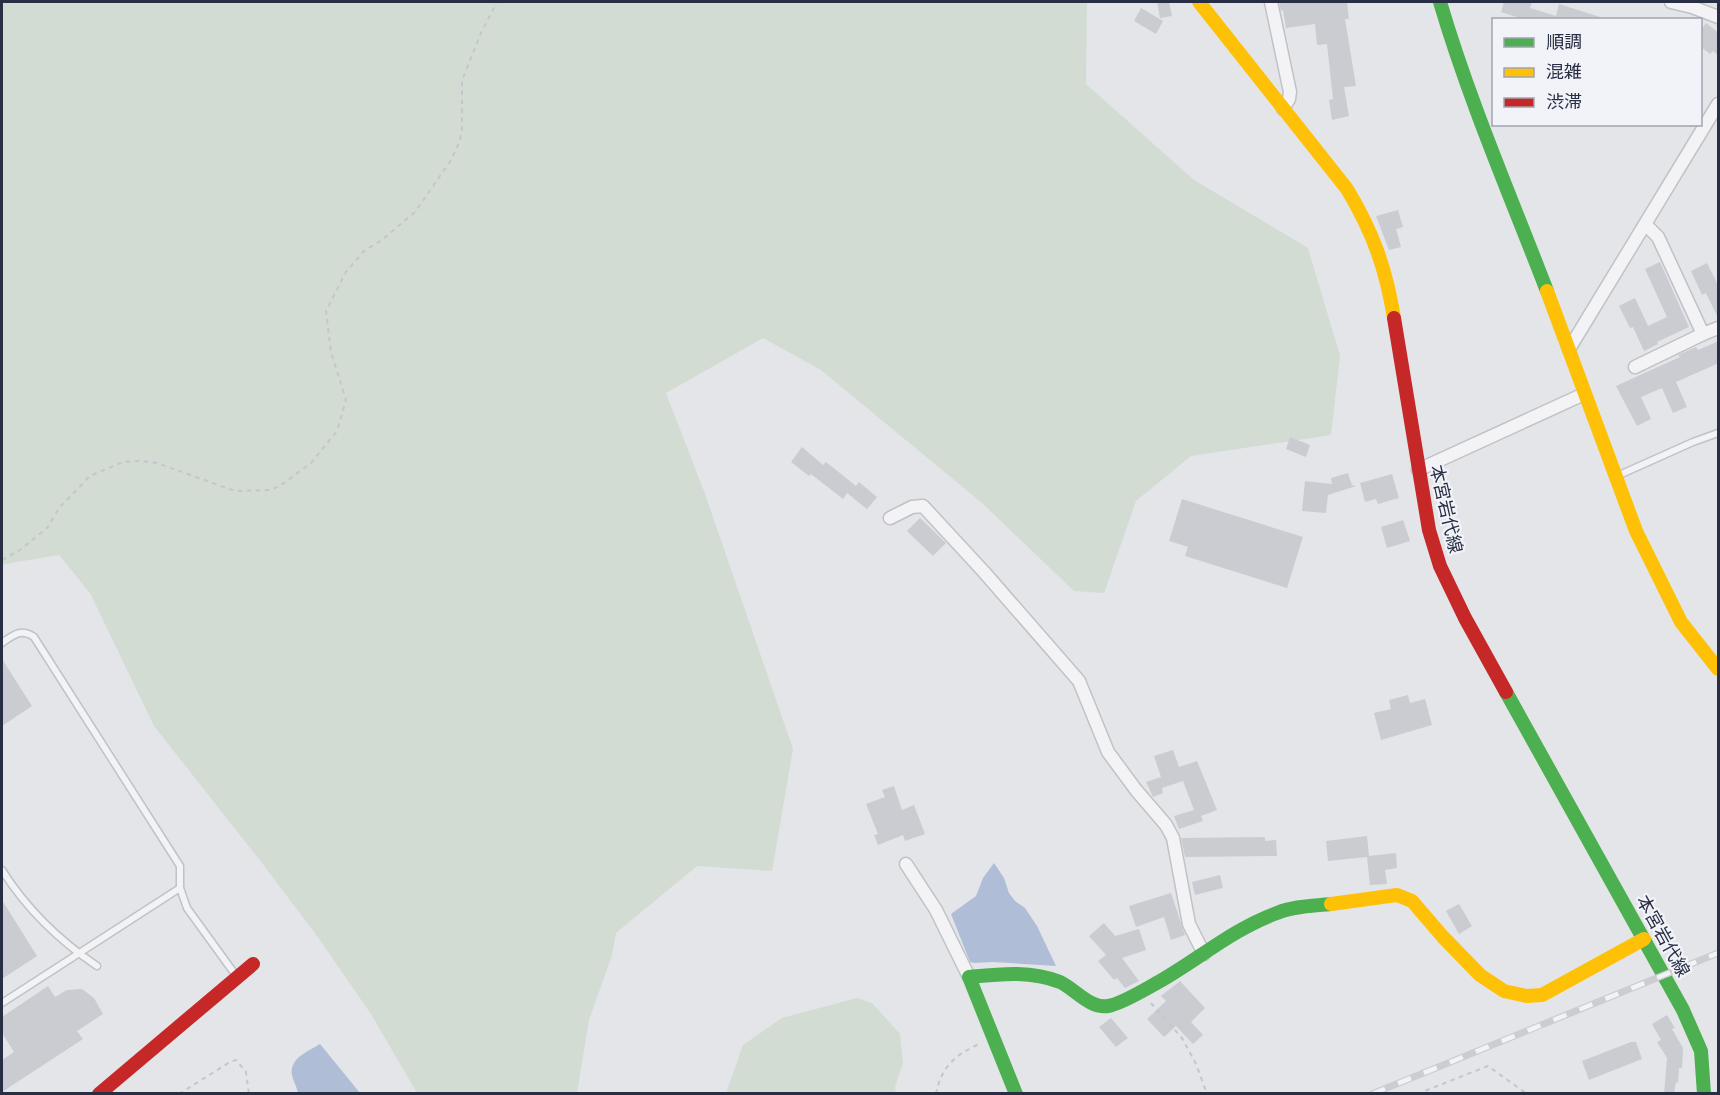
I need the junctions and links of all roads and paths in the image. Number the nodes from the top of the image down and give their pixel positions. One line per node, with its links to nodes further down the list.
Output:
1 (497, 2): 19 (path)
2 (1199, 2): 8 (street, 本宮岩代線)
3 (1271, 2): 8 (street)
4 (1440, 2): 12 (street)
5 (1671, 2): 6 (street)
6 (1719, 17)
7 (1719, 104): 9 (street)
8 (1284, 109): 16 (street, 本宮岩代線)
9 (1646, 225): 11 (street); 12 (street)
10 (1719, 328): 11 (street)
11 (1703, 334): 13 (street)
12 (1569, 349): 14 (street)
13 (1635, 367)
14 (1584, 393): 16 (street); 17 (street)
15 (1719, 433): 17 (lane)
16 (1418, 470): 25 (street, 本宮岩代線)
17 (1616, 476): 21 (street)
18 (890, 518): 27 (street)
19 (2, 560)
20 (2, 643): 24 (lane)
21 (1719, 669)
22 (906, 864): 31 (street)
23 (2, 870): 26 (lane)
24 (180, 888): 26 (lane); 30 (lane)
25 (1644, 939): 27 (street); 43 (street, 本宮岩代線)
26 (78, 954): 29 (lane); 33 (lane)
27 (1204, 954): 32 (street)
28 (253, 964): 30 (street)
29 (97, 966)
30 (237, 977): 35 (street)
31 (969, 977): 32 (street); 34 (street)
32 (1141, 992): 40 (path)
33 (2, 1003)
34 (994, 1038): 38 (path); 39 (street)
35 (99, 1094)
36 (179, 1094): 37 (path)
37 (249, 1094)
38 (936, 1094)
39 (1016, 1094)
40 (1207, 1094)
41 (1418, 1094): 42 (path)
42 (1527, 1094)
43 (1704, 1094)

